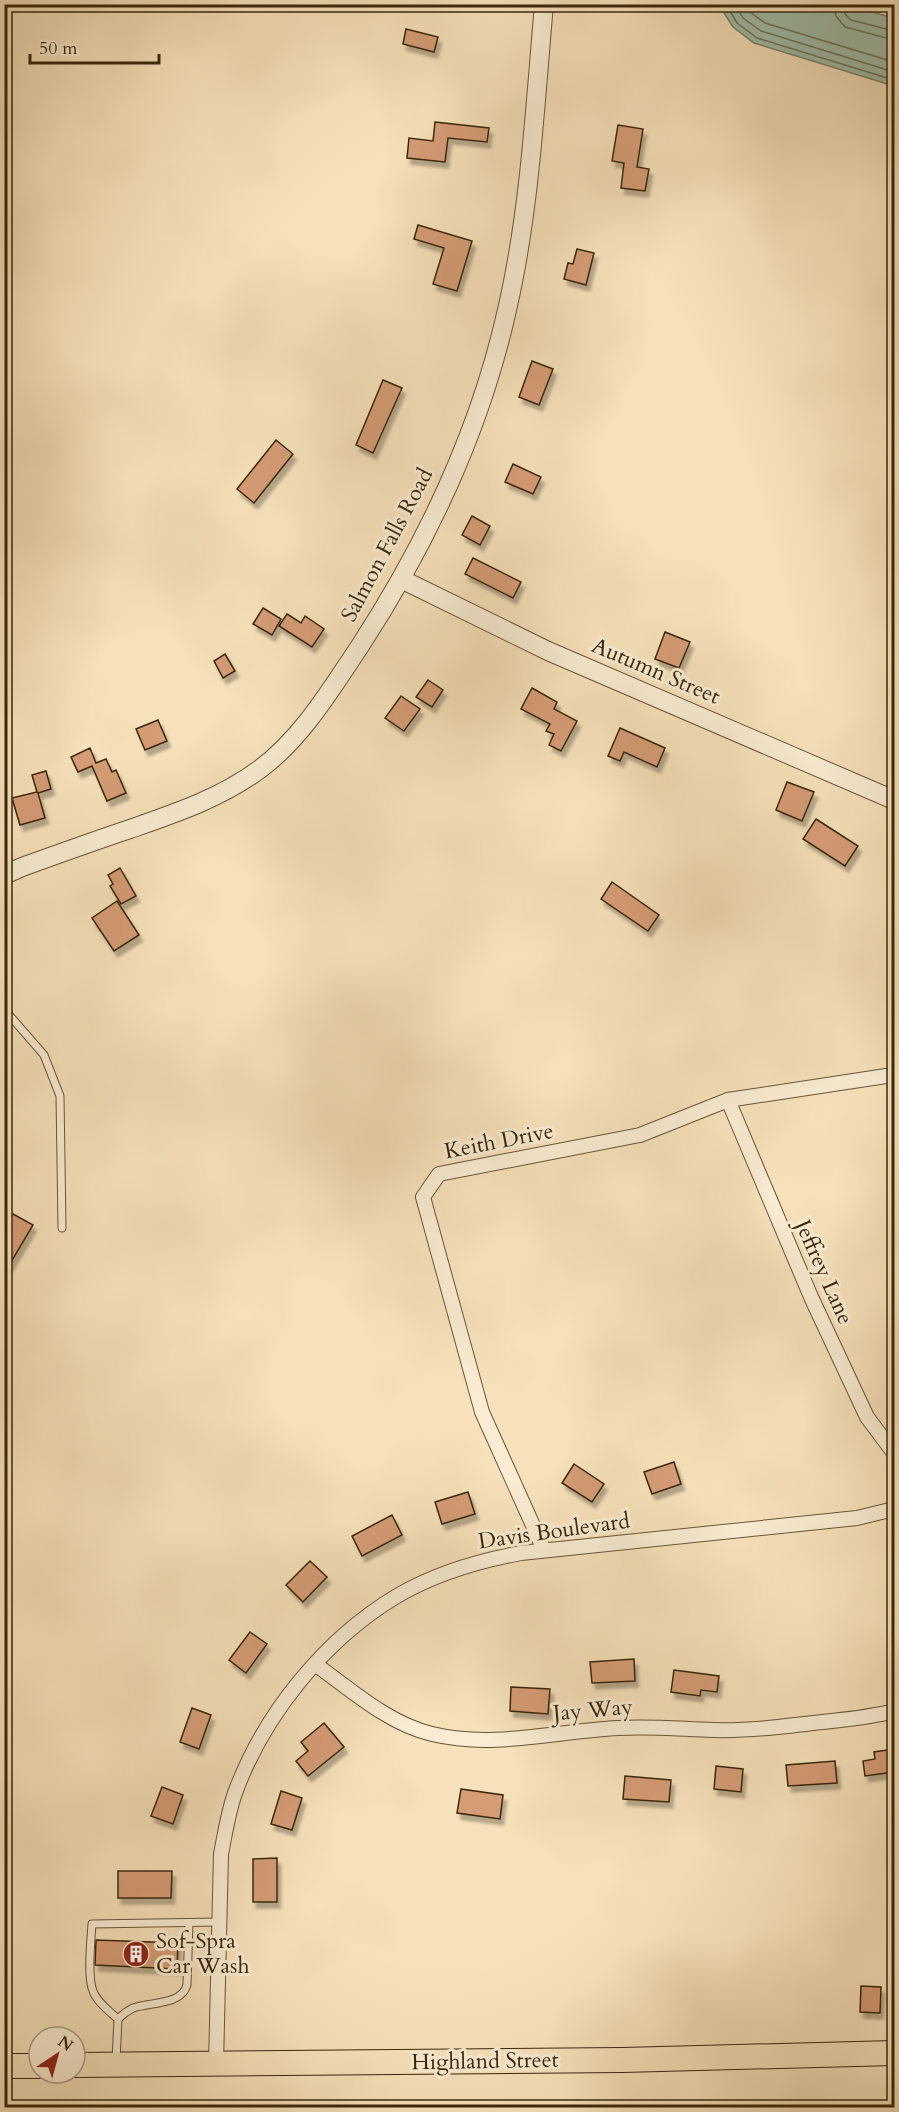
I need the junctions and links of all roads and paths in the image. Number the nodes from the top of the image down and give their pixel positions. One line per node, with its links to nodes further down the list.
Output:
1 (544, 4): 2 (street, Salmon Falls Road)
2 (401, 579): 3 (street, Autumn Street); 4 (street, Salmon Falls Road)
3 (894, 800)
4 (4, 876)
5 (4, 1009): 8 (lane)
6 (886, 1076): 7 (street, Keith Drive)
7 (728, 1100): 9 (street, Jeffrey Lane); 11 (street, Keith Drive)
8 (62, 1228)
9 (894, 1453)
10 (894, 1509): 11 (street, Davis Boulevard)
11 (544, 1550): 12 (street, Davis Boulevard)
12 (315, 1665): 13 (street, Jay Way); 15 (street, Davis Boulevard)
13 (894, 1712)
14 (189, 1923): 15 (lane); 16 (lane); 16 (lane)
15 (219, 1923): 18 (street, Davis Boulevard)
16 (118, 2019): 20 (lane)
17 (894, 2053): 18 (highway, Highland Street)
18 (216, 2064): 20 (highway, Highland Street)
19 (87, 2065): 20 (highway, Highland Street)
20 (116, 2065)
21 (4, 2066): 22 (highway)
22 (27, 2066)

